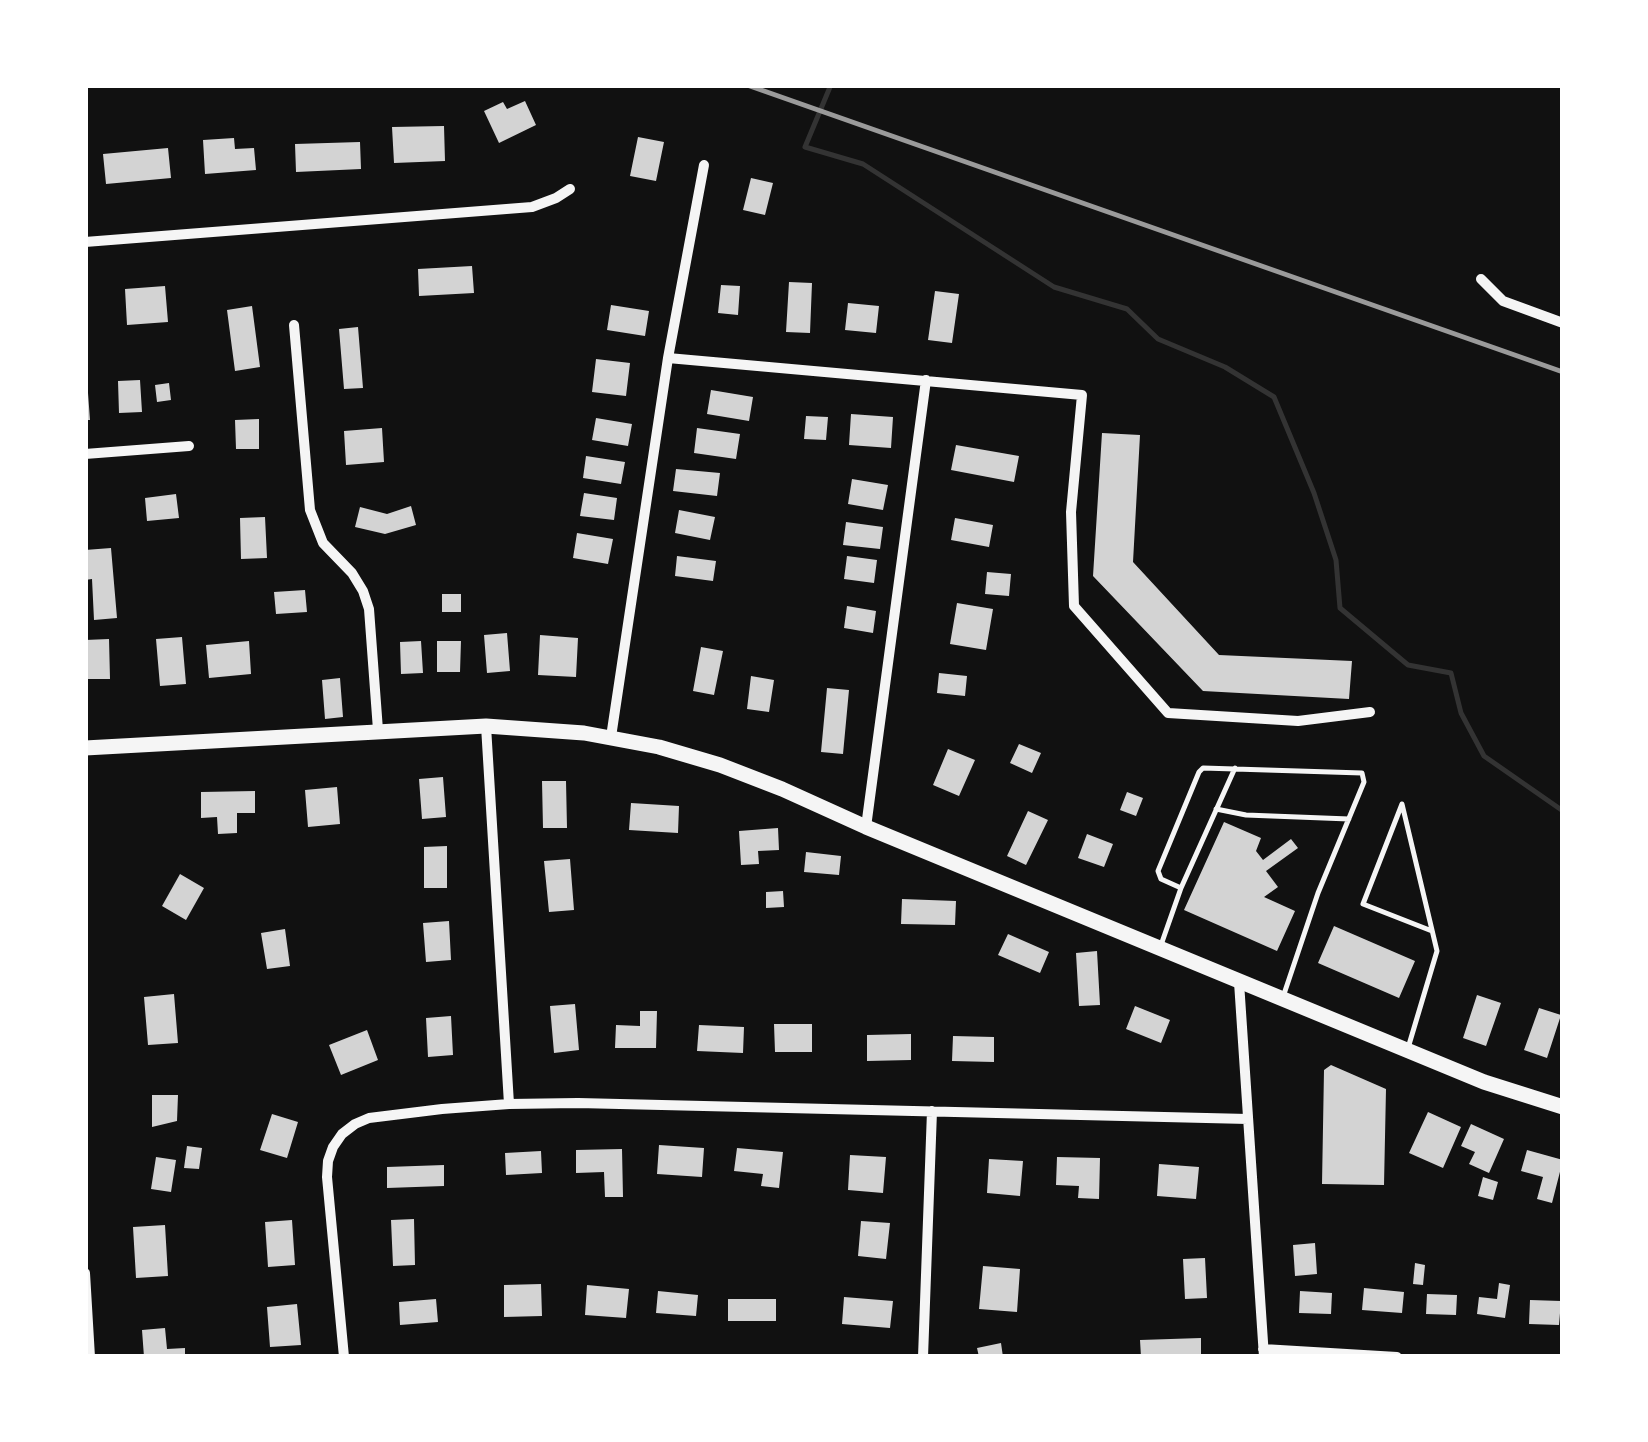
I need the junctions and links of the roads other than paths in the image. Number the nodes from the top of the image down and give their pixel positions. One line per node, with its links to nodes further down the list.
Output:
1 (704, 164): 7 (street)
2 (570, 188): 3 (street)
3 (85, 242)
4 (1481, 278): 5 (street)
5 (1563, 323)
6 (294, 324): 13 (street)
7 (668, 358): 8 (street); 14 (street)
8 (926, 380): 11 (street); 19 (street)
9 (190, 446): 10 (street)
10 (85, 454)
11 (1370, 712)
12 (486, 726): 13 (main road); 14 (main road); 26 (street)
13 (378, 730): 15 (main road)
14 (611, 737): 19 (main road)
15 (85, 748)
16 (1235, 768): 17 (lane); 18 (lane); 20 (lane)
17 (1216, 809): 18 (lane); 20 (lane)
18 (1348, 819): 24 (lane)
19 (866, 827): 22 (main road)
20 (1181, 888): 22 (lane)
21 (1432, 932): 21 (lane); 25 (lane)
22 (1160, 949): 23 (main road)
23 (1239, 982): 24 (main road); 29 (street)
24 (1282, 1000): 25 (main road)
25 (1408, 1051): 27 (main road)
26 (509, 1104): 28 (street); 33 (street)
27 (1563, 1107)
28 (932, 1111): 29 (street); 34 (street)
29 (1248, 1119): 31 (street)
30 (85, 1273): 32 (street)
31 (1263, 1353): 35 (street)
32 (90, 1357)
33 (344, 1357)
34 (924, 1357)
35 (1397, 1357)

